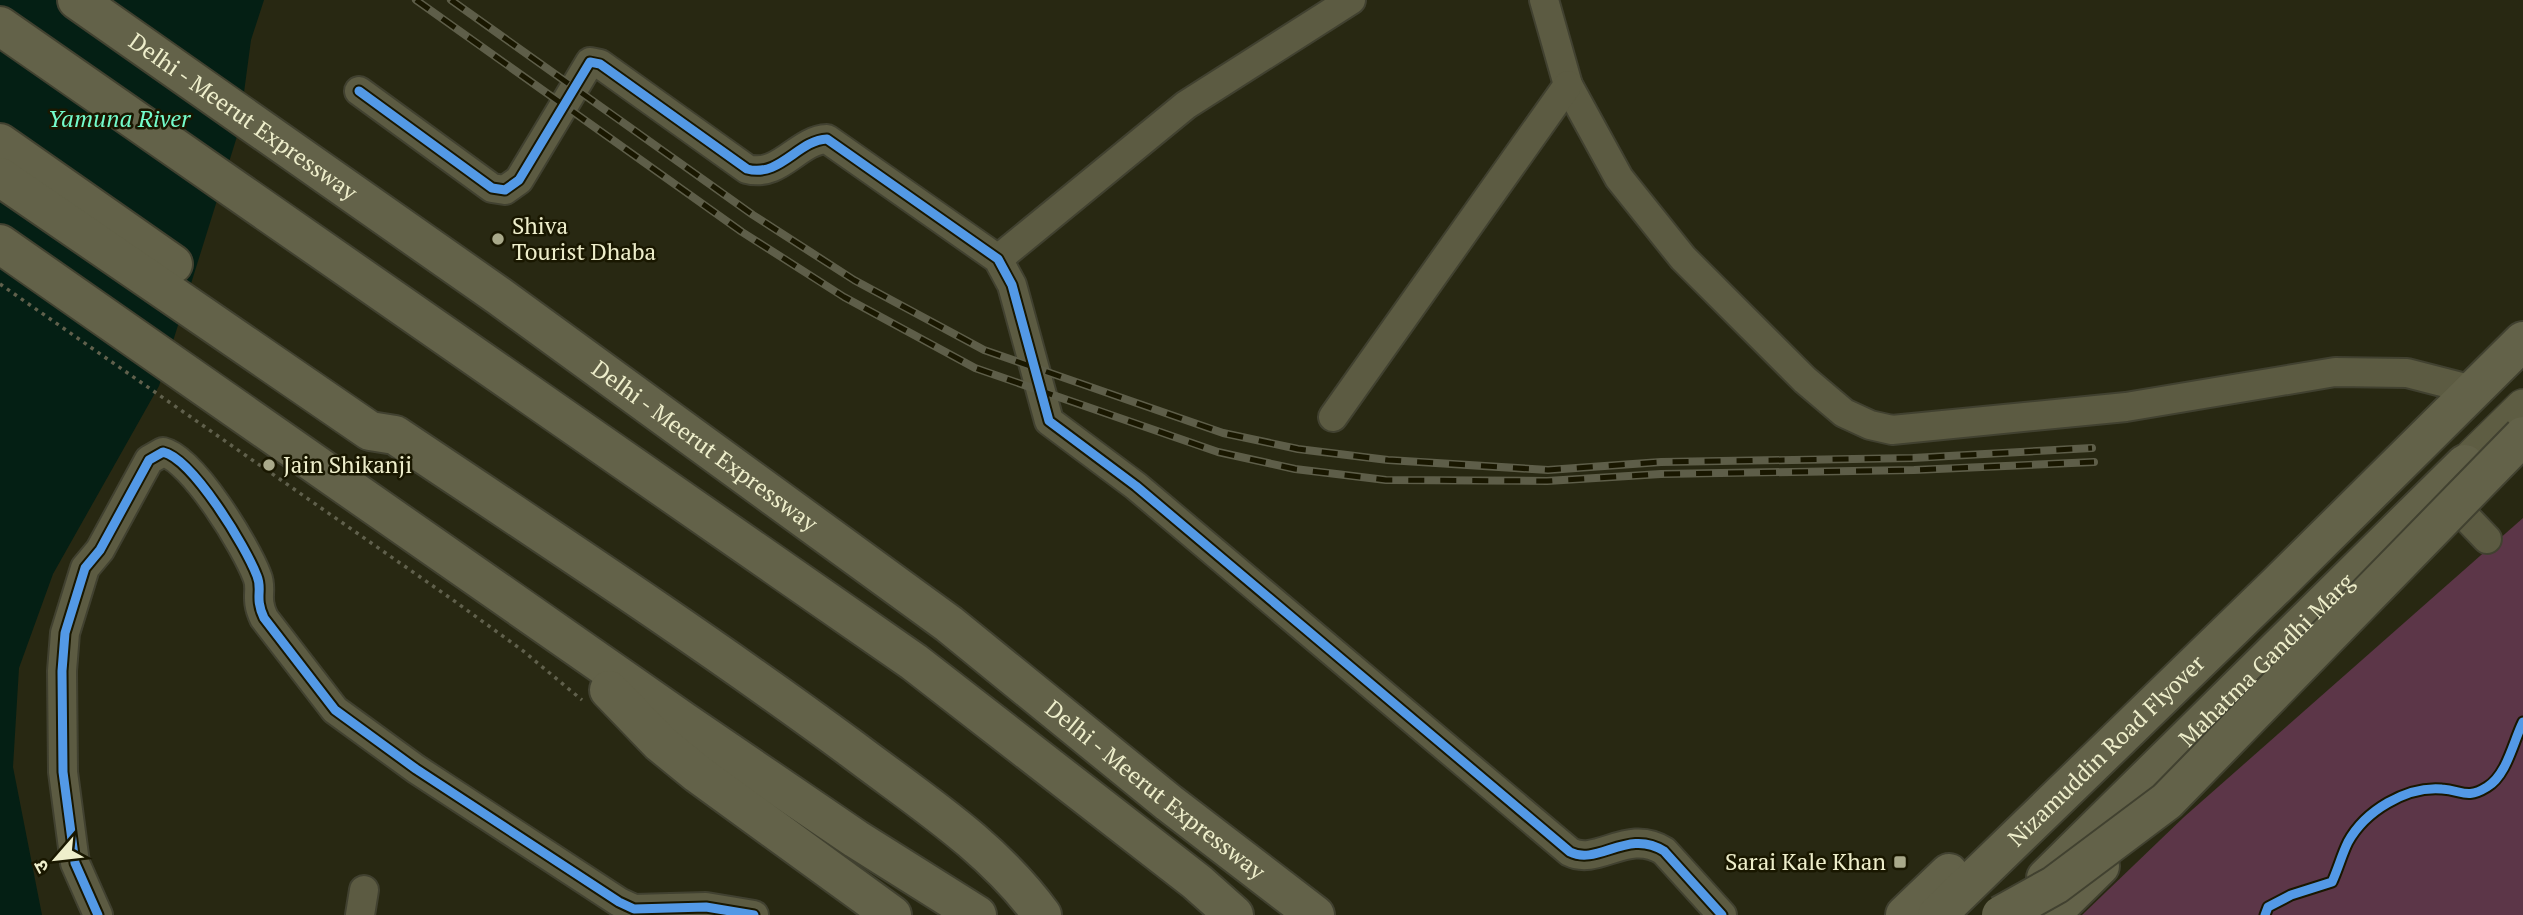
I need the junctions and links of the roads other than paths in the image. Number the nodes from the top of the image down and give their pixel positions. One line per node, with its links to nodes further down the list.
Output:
1 (77, 0): 29 (highway, Delhi - Meerut Expressway)
2 (1351, 0): 10 (street)
3 (1545, 0): 5 (street)
4 (0, 26): 28 (highway, Delhi - Meerut Expressway)
5 (1568, 85): 12 (street); 14 (street)
6 (359, 91): 10 (street)
7 (0, 143): 15 (highway)
8 (0, 177): 15 (highway)
9 (0, 244): 20 (highway)
10 (998, 260): 30 (street)
11 (2523, 341): 12 (highway, Mahatma Gandhi Marg)
12 (2473, 390): 19 (highway, Mahatma Gandhi Marg)
13 (2523, 407): 17 (main road, Mahatma Gandhi Marg)
14 (1333, 417)
15 (383, 426): 27 (highway)
16 (2523, 436): 21 (highway, bridge)
17 (2452, 476): 18 (street); 33 (highway, Mahatma Gandhi Marg)
18 (2487, 539)
19 (2276, 586): 22 (highway, Nizamuddin Road Flyover); 22 (highway)
20 (564, 638): 25 (highway); 26 (highway)
21 (2167, 802): 32 (highway, bridge); 34 (highway, bridge)
22 (1923, 908): 31 (highway)
23 (99, 915): 24 (street)
24 (754, 915)
25 (892, 915)
26 (977, 915)
27 (1042, 915)
28 (1234, 915)
29 (1315, 915)
30 (1722, 915)
31 (1885, 915)
32 (2001, 915)
33 (2009, 915)
34 (2050, 915)

